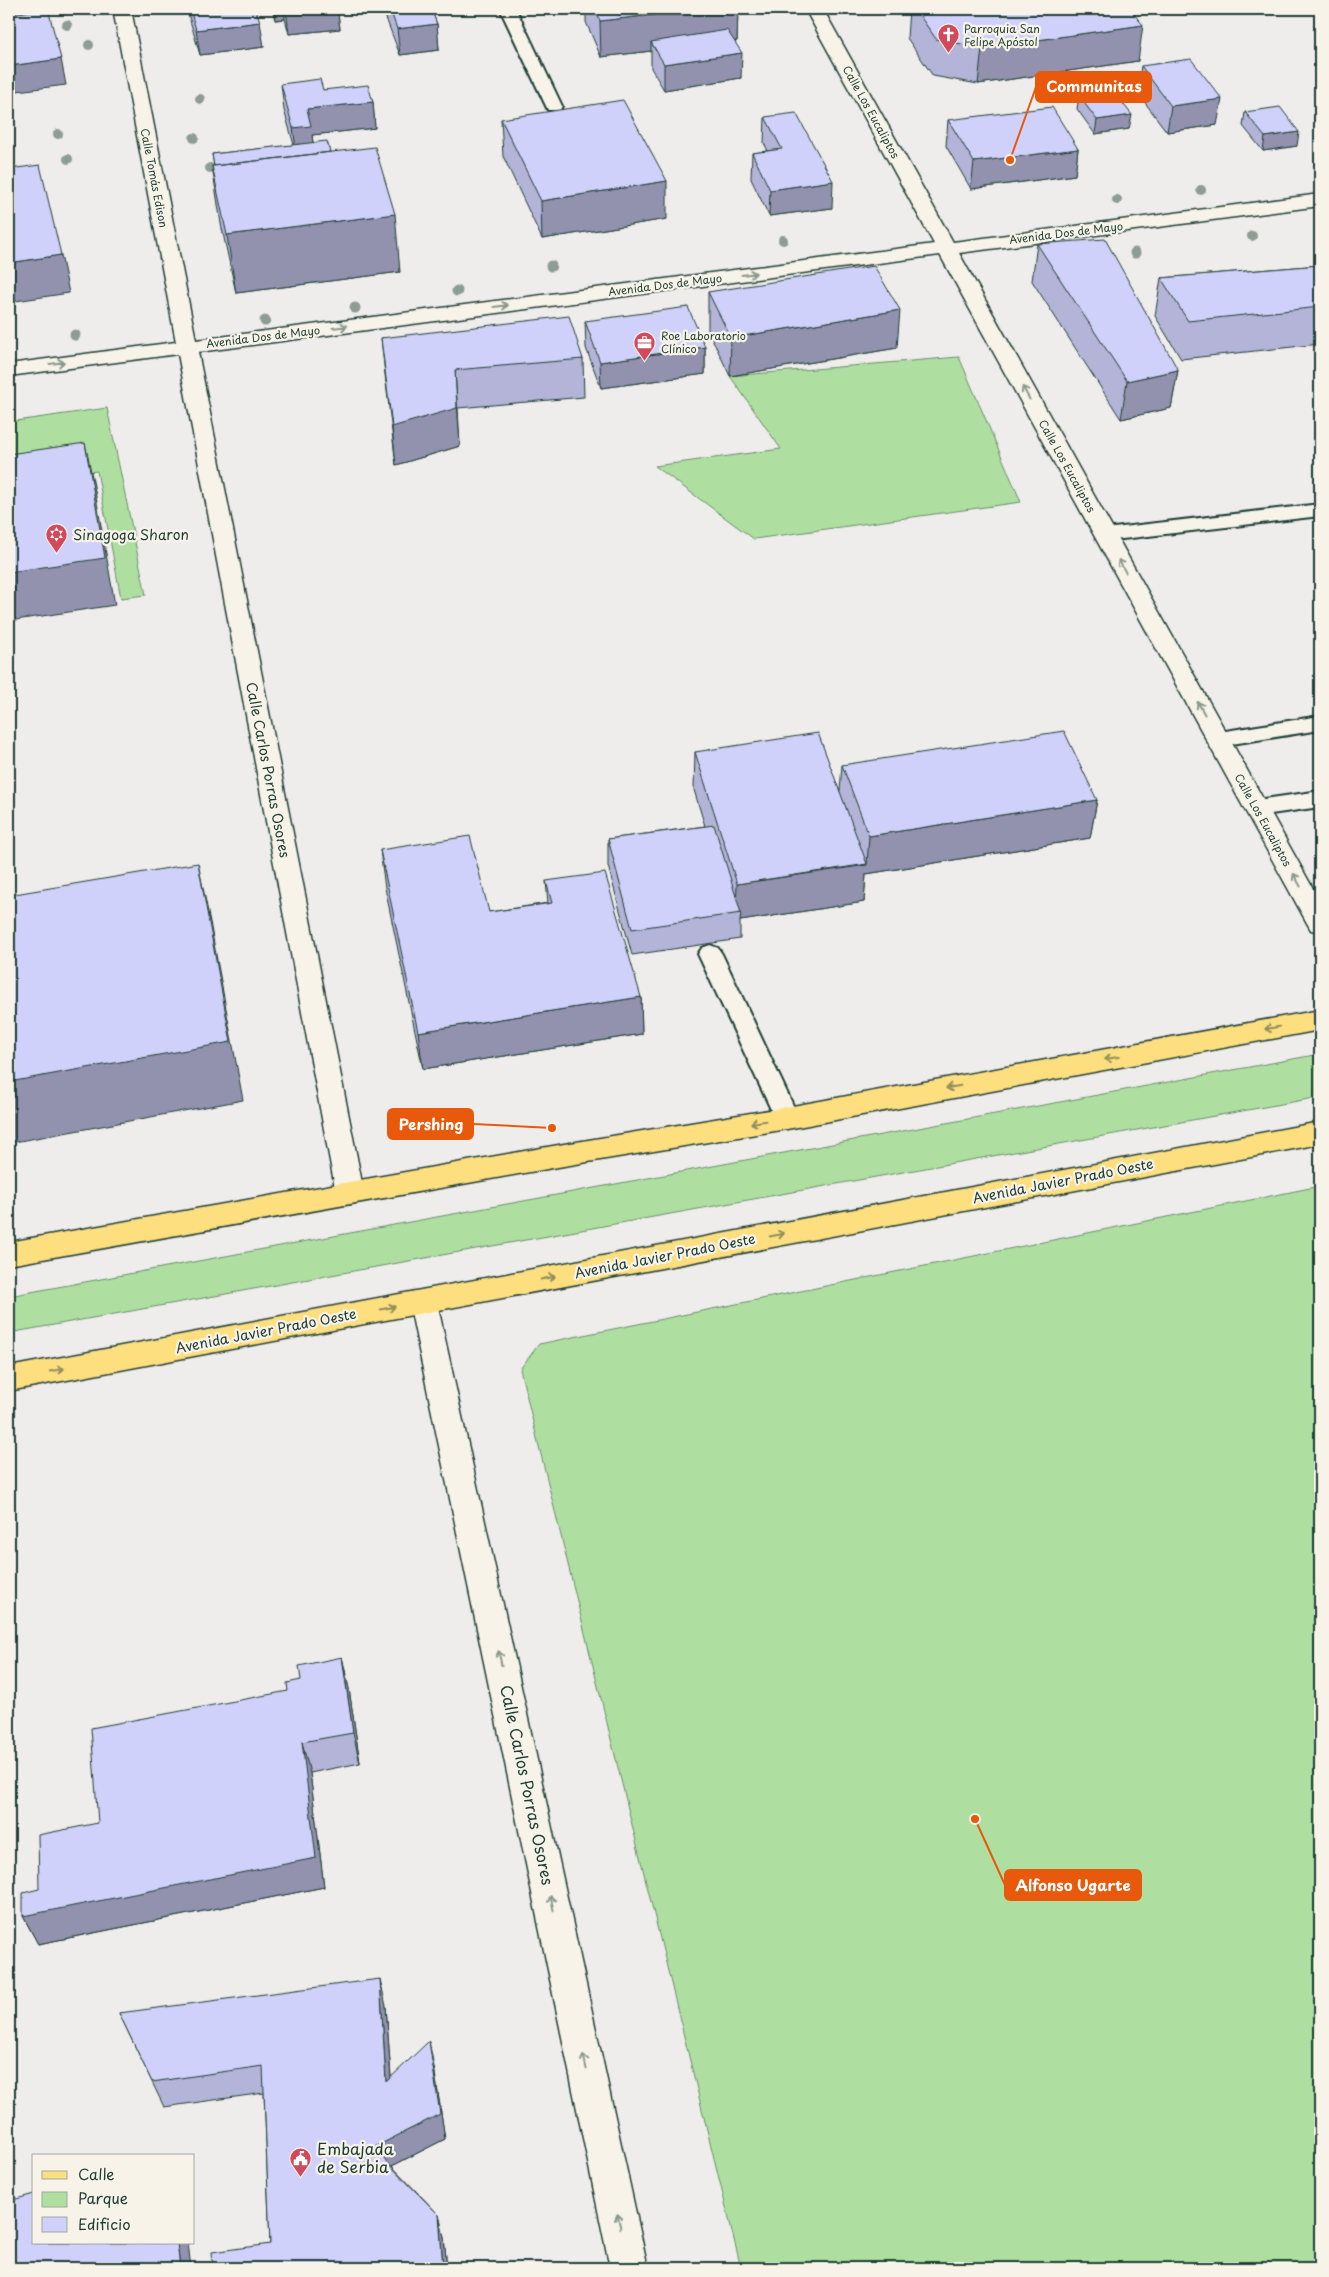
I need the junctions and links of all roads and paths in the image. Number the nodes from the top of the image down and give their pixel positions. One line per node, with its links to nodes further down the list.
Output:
1 (9, 9): 2 (street)
2 (15, 9)
3 (122, 9): 9 (street, Calle Tomás Edison)
4 (508, 9): 6 (lane)
5 (814, 9): 8 (street, Calle Los Eucaliptos)
6 (554, 106)
7 (1320, 200): 8 (street, Avenida Dos de Mayo)
8 (947, 249): 9 (street, Avenida Dos de Mayo, one-way to 8); 12 (street, Calle Los Eucaliptos, one-way to 8)
9 (186, 347): 10 (street, Avenida Dos de Mayo, one-way to 9); 22 (street, Calle Carlos Porras Osores)
10 (9, 370)
11 (1320, 510): 12 (lane)
12 (1105, 535): 14 (street, Calle Los Eucaliptos, one-way to 12)
13 (1320, 723): 14 (lane)
14 (1218, 739): 16 (street, Calle Los Eucaliptos)
15 (1320, 800): 16 (lane)
16 (1257, 808): 17 (street, Calle Los Eucaliptos, one-way to 16)
17 (1320, 923)
18 (710, 954): 20 (lane)
19 (1320, 1020): 20 (main road, one-way to 20)
20 (787, 1118): 22 (main road, one-way to 22)
21 (1320, 1133): 24 (main road, Avenida Javier Prado Oeste, one-way to 21)
22 (350, 1193): 23 (main road)
23 (9, 1254)
24 (423, 1302): 25 (main road, Avenida Javier Prado Oeste, one-way to 24); 26 (street, Calle Carlos Porras Osores, one-way to 24)
25 (9, 1379)
26 (629, 2268)

